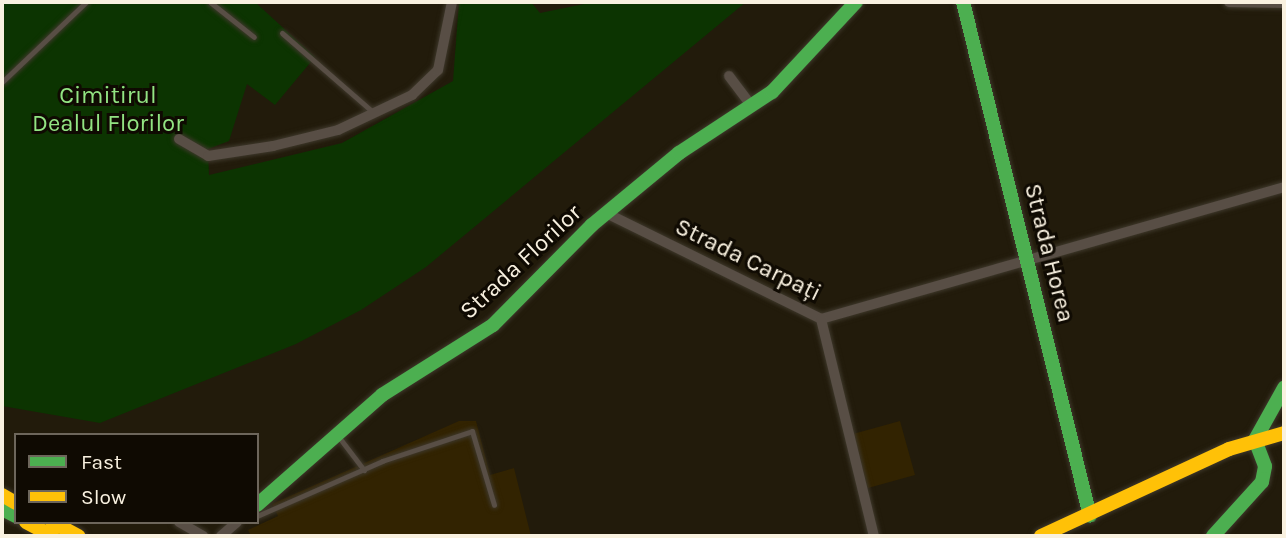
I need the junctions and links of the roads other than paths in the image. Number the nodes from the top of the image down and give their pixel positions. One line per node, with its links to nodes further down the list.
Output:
1 (86, 2): 11 (lane)
2 (210, 2): 9 (lane)
3 (452, 2): 13 (street)
4 (856, 2): 12 (street, Strada Florilor)
5 (963, 2): 17 (street, Strada Horea)
6 (1229, 2): 7 (street)
7 (1284, 3)
8 (282, 33): 13 (lane)
9 (254, 37)
10 (729, 76): 12 (street)
11 (2, 82)
12 (751, 105): 16 (street, Strada Florilor)
13 (373, 112): 14 (street)
14 (179, 139)
15 (1284, 187): 17 (street)
16 (606, 213): 18 (street, Strada Carpați); 21 (street, Strada Florilor)
17 (1027, 259): 18 (street); 27 (street, Strada Horea)
18 (821, 319): 36 (street, Strada Carpați)
19 (1284, 388): 22 (street)
20 (1284, 433): 22 (street)
21 (337, 434): 23 (lane); 24 (street, Strada Florilor)
22 (1255, 440): 27 (street); 38 (street)
23 (364, 470): 25 (lane); 26 (lane)
24 (259, 503)
25 (494, 505)
26 (259, 515)
27 (1090, 516): 37 (street)
28 (30, 524): 32 (street)
29 (56, 524): 33 (street)
30 (182, 524): 34 (street)
31 (235, 524): 35 (street)
32 (52, 536)
33 (78, 536)
34 (203, 536)
35 (221, 536)
36 (874, 536)
37 (1041, 536)
38 (1213, 536)

